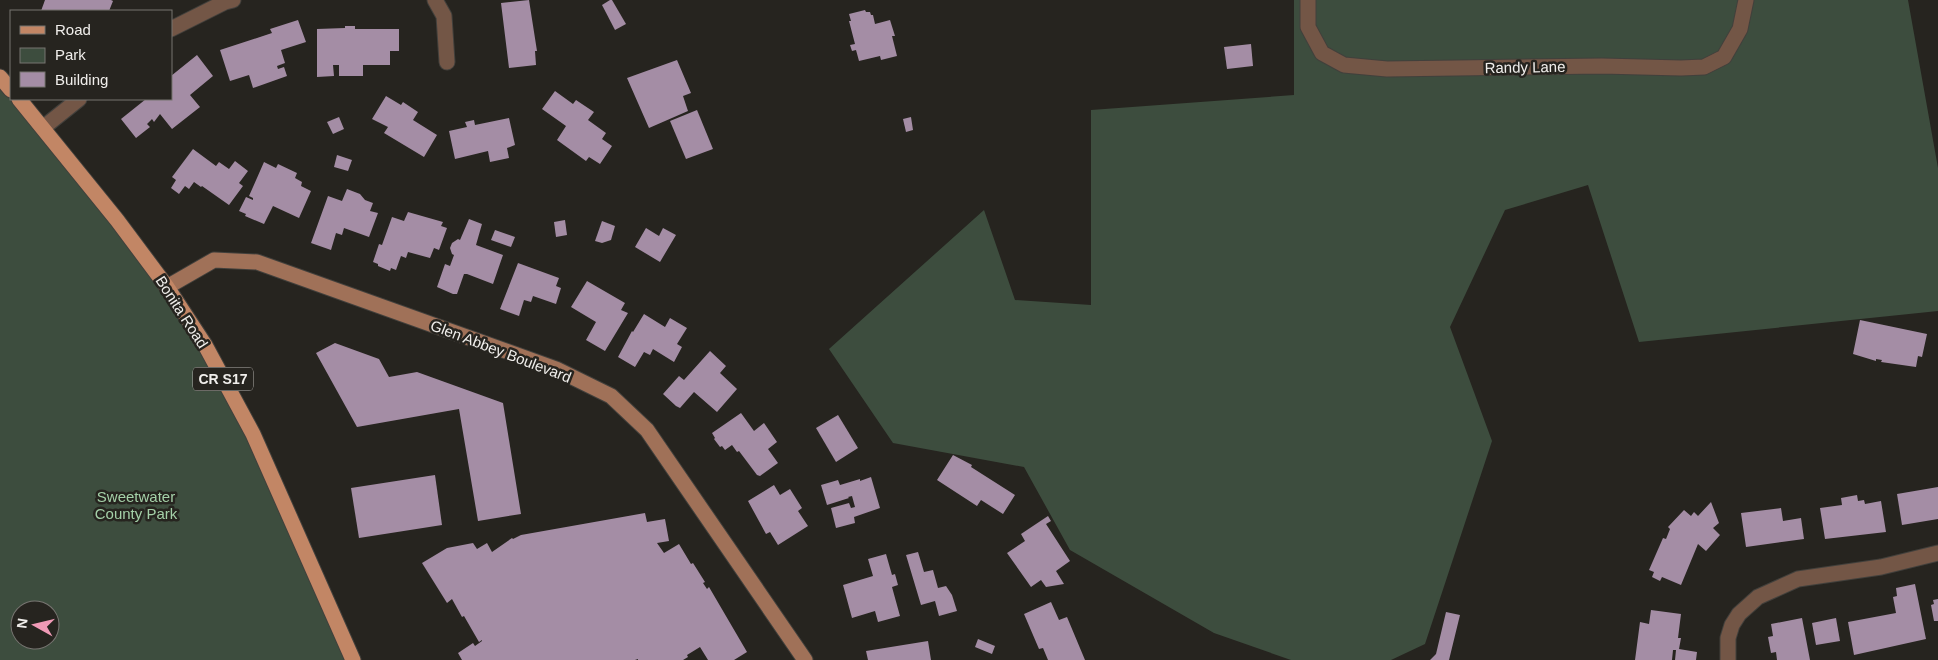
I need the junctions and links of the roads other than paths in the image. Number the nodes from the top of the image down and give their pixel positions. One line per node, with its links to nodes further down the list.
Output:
1 (233, 0): 5 (street)
2 (435, 0): 6 (street)
3 (1308, 0): 4 (street, Randy Lane)
4 (1746, 0)
5 (172, 29)
6 (447, 62)
7 (0, 77): 8 (main road)
8 (10, 89)
9 (20, 100): 11 (main road, Bonita Road / CR S17)
10 (78, 100): 11 (street)
11 (44, 127): 12 (main road, Bonita Road / CR S17)
12 (167, 287): 14 (main road, Bonita Road / CR S17); 15 (street, Glen Abbey Boulevard)
13 (1938, 553): 16 (street)
14 (353, 660)
15 (805, 660)
16 (1728, 660)

